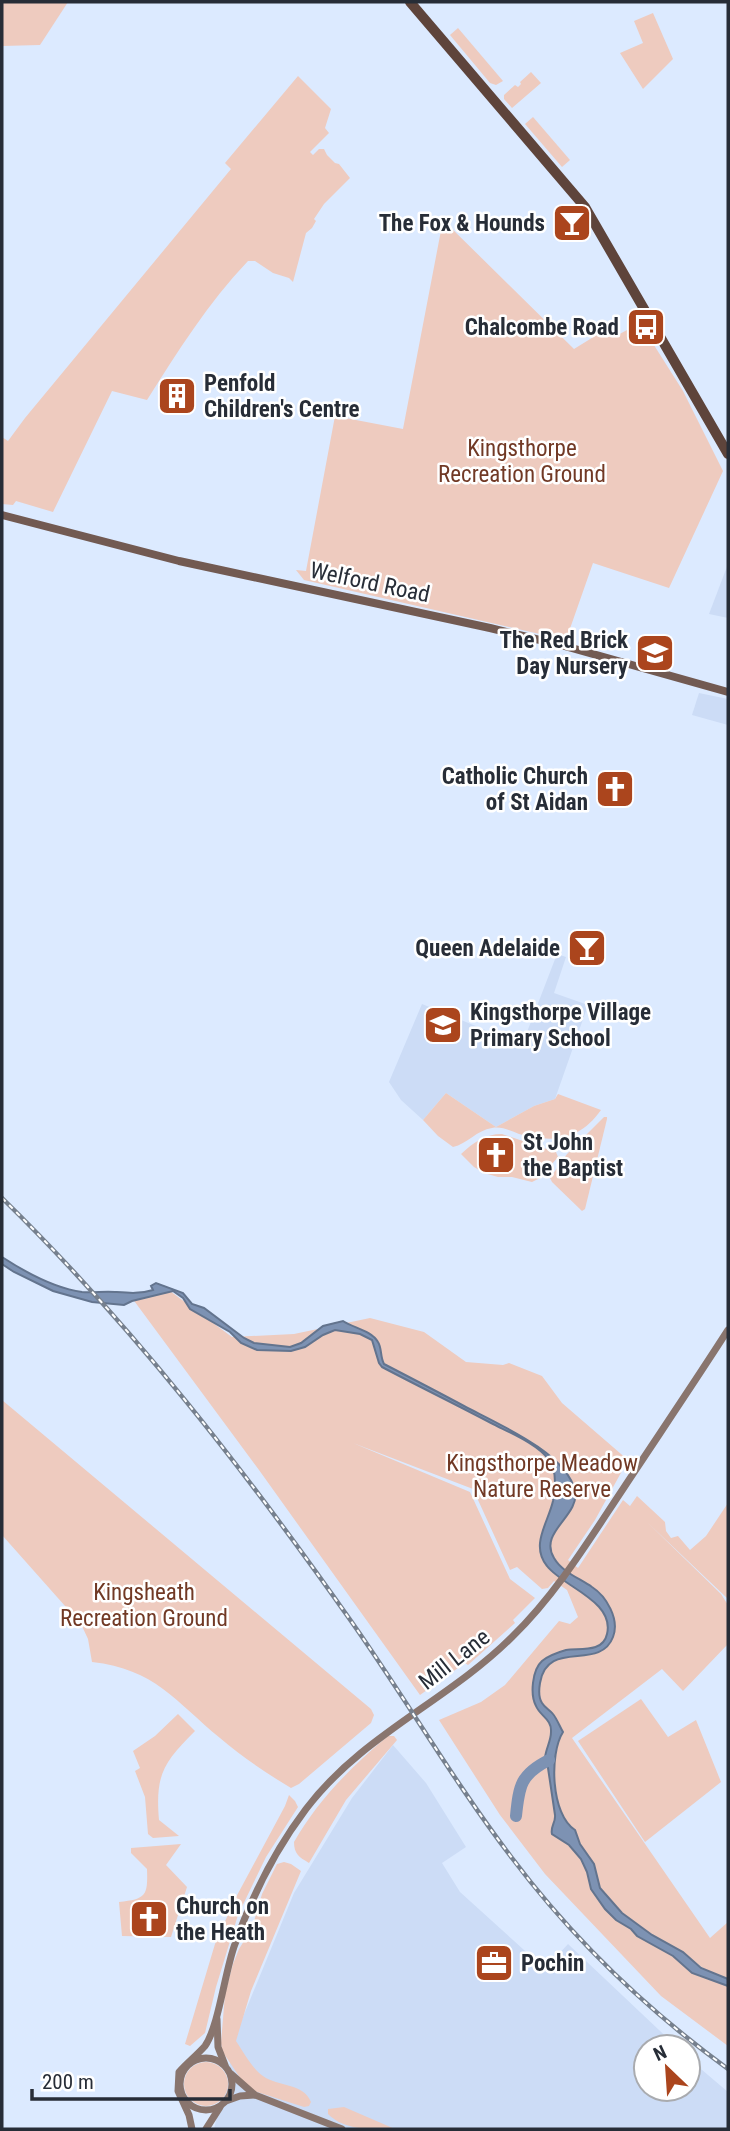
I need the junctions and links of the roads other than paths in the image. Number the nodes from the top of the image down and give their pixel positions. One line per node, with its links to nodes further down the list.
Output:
1 (410, 2): 2 (highway)
2 (728, 454)
3 (2, 515): 4 (main road, Welford Road)
4 (728, 692)
5 (728, 1330): 6 (street, Mill Lane)
6 (216, 2014): 7 (street, Mill Lane); 11 (street, Mill Lane)
7 (228, 2071): 8 (street); 9 (street); 10 (street)
8 (255, 2095): 10 (street); 13 (street)
9 (187, 2102): 10 (street); 11 (street, Mill Lane)
10 (223, 2104): 12 (street)
11 (192, 2129)
12 (206, 2129)
13 (342, 2129)

